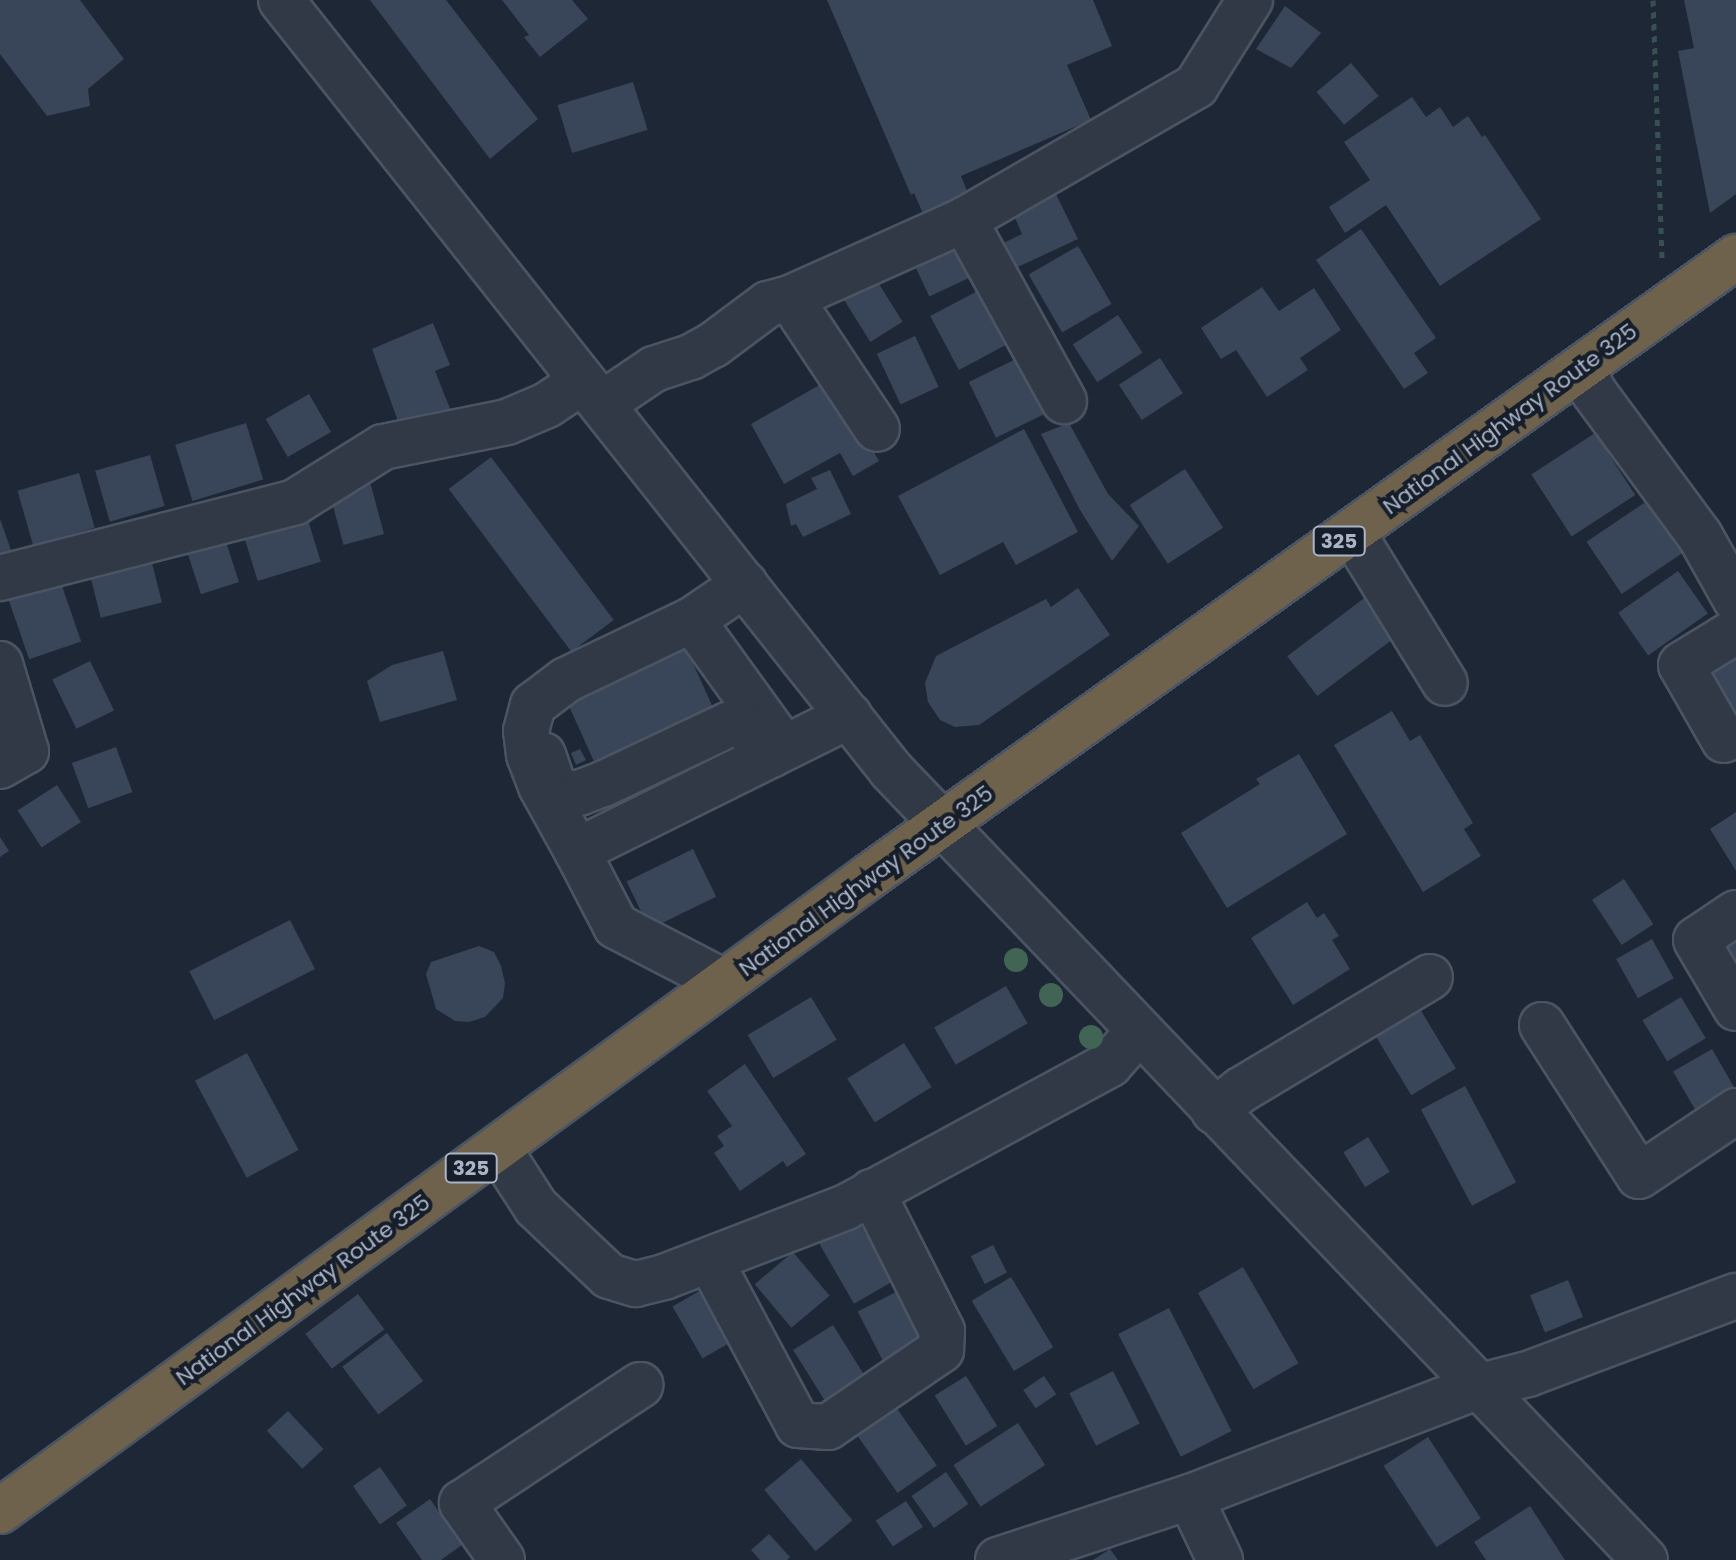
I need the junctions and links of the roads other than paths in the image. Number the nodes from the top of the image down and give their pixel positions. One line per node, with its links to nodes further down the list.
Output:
1 (281, 0): 7 (street)
2 (1250, 0): 3 (street)
3 (964, 220): 5 (street); 8 (street)
4 (1736, 257): 6 (highway, National Highway Route 325 / 325)
5 (790, 298): 7 (street); 9 (street)
6 (1582, 368): 10 (highway, National Highway Route 325 / 325); 13 (street)
7 (593, 393): 11 (street); 12 (street)
8 (1064, 401)
9 (877, 429)
10 (1352, 532): 17 (street); 23 (highway, National Highway Route 325 / 325)
11 (0, 578)
12 (745, 584): 14 (street); 19 (street)
13 (1736, 600)
14 (692, 620): 18 (street); 21 (street)
15 (1736, 631): 20 (street)
16 (0, 664): 22 (street)
17 (1445, 683)
18 (550, 702): 21 (street); 24 (street)
19 (849, 716): 21 (street); 23 (street)
20 (1724, 740)
21 (778, 752): 24 (street)
22 (0, 766)
23 (943, 827): 27 (highway, National Highway Route 325 / 325); 30 (street)
24 (577, 851): 27 (street)
25 (1736, 913): 28 (street)
26 (1430, 977): 31 (street)
27 (724, 982): 33 (highway, National Highway Route 325 / 325)
28 (1736, 1008)
29 (1542, 1025): 32 (street)
30 (1138, 1032): 31 (street); 34 (street)
31 (1214, 1111): 38 (street)
32 (1736, 1111)
33 (498, 1148): 35 (street); 40 (highway, National Highway Route 325 / 325)
34 (872, 1192): 35 (street); 35 (street)
35 (710, 1260)
36 (1736, 1296): 38 (street)
37 (640, 1385): 41 (street)
38 (1477, 1387): 39 (street); 44 (street)
39 (1190, 1497): 42 (street); 43 (street)
40 (0, 1511)
41 (502, 1560)
42 (998, 1560)
43 (1220, 1560)
44 (1645, 1560)

